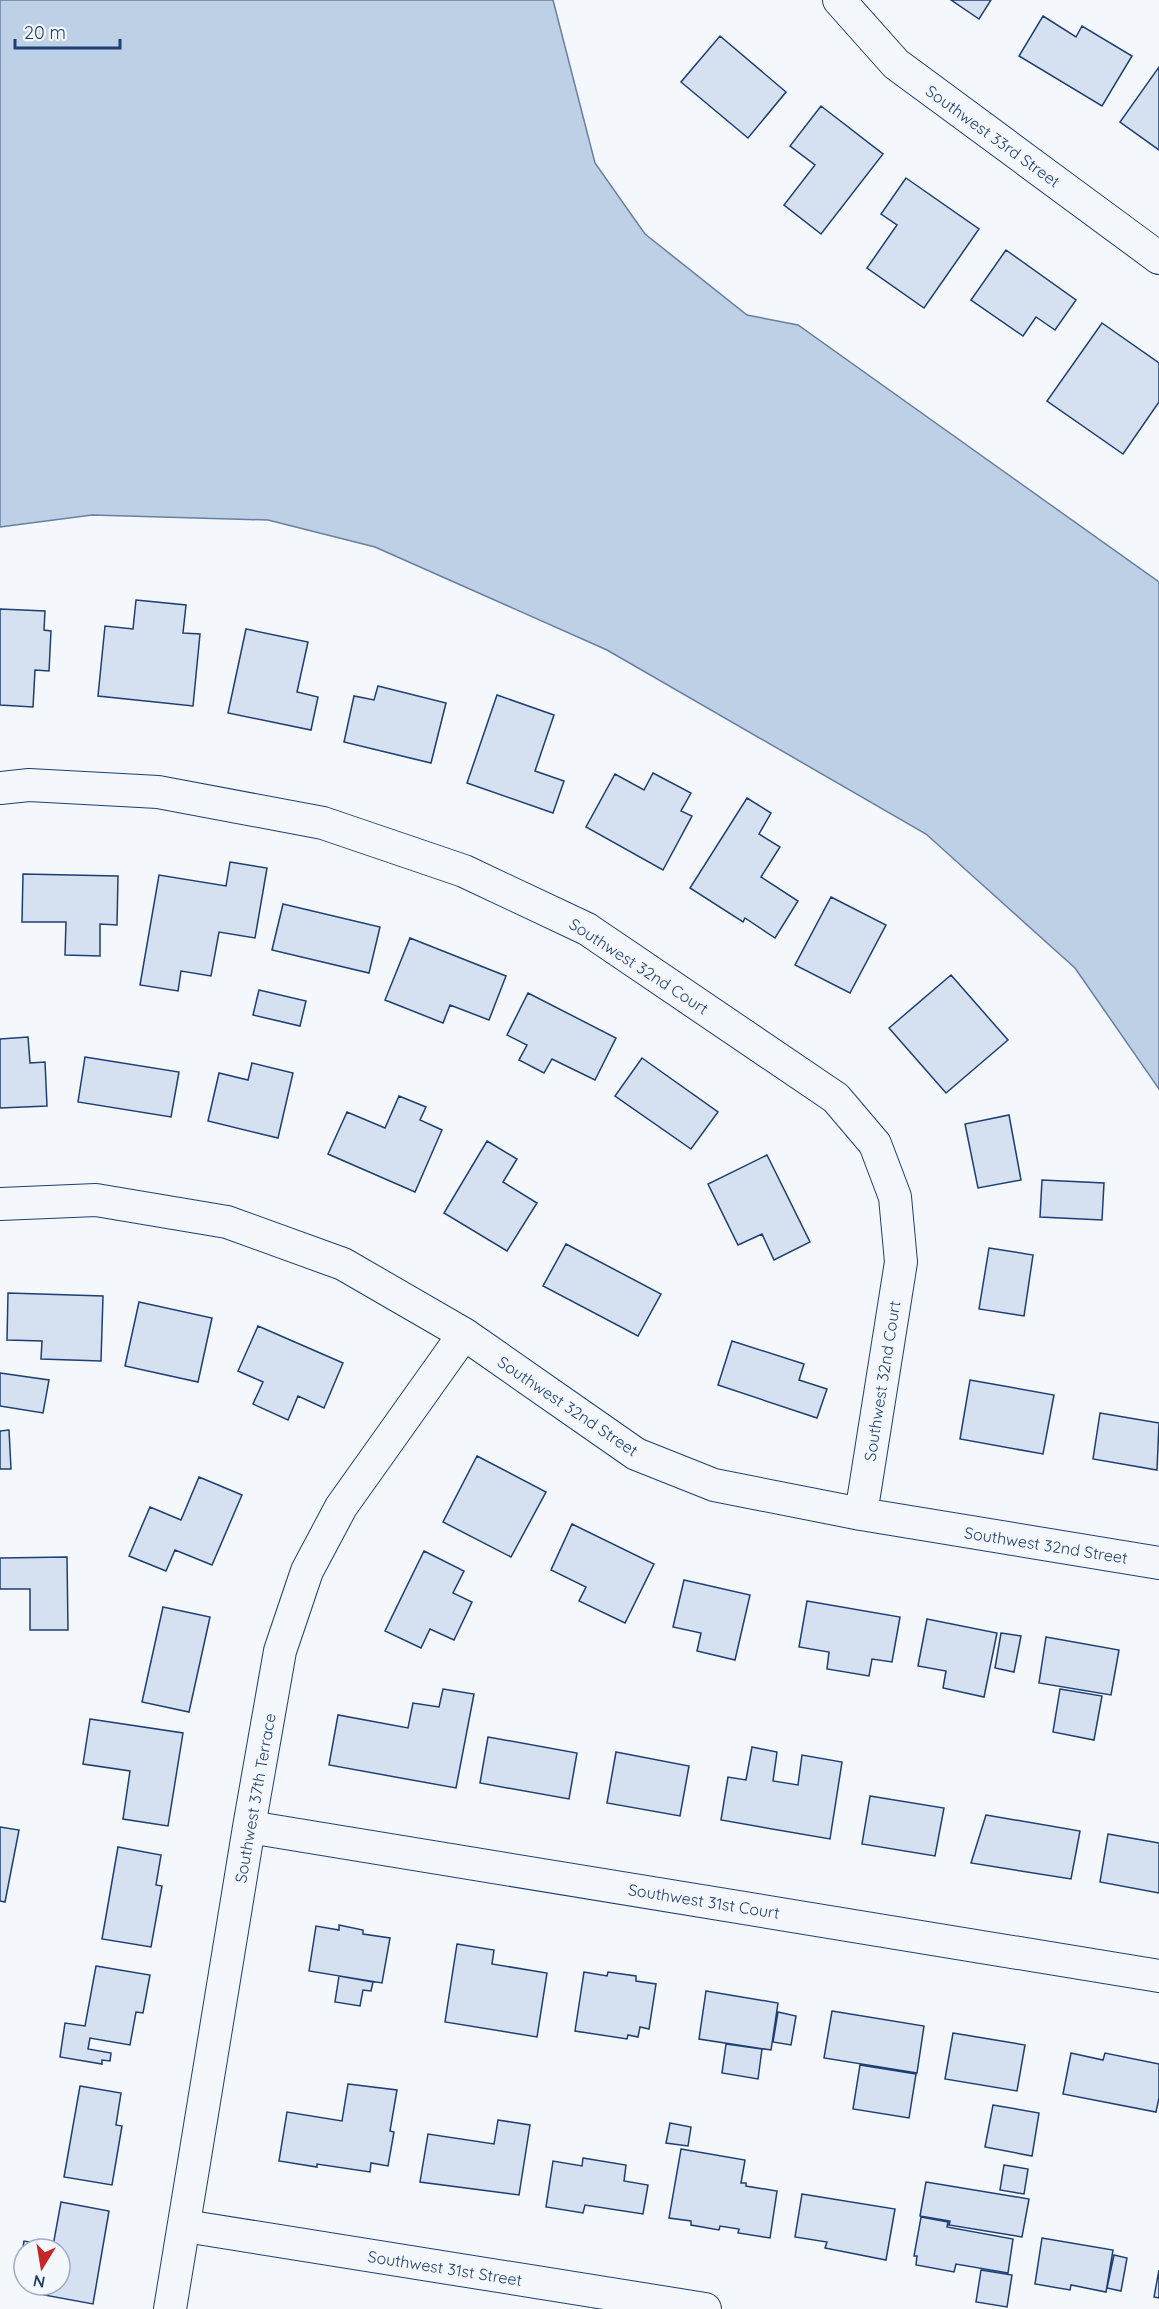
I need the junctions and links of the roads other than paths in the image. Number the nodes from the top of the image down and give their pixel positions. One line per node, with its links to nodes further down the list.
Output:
1 (839, 0): 2 (street, Southwest 33rd Street)
2 (1159, 258)
3 (0, 788): 6 (street, Southwest 32nd Court)
4 (0, 1204): 5 (street, Southwest 32nd Street)
5 (464, 1334): 6 (street, Southwest 32nd Street); 8 (street, Southwest 37th Terrace)
6 (861, 1514): 7 (street, Southwest 32nd Street)
7 (1159, 1563)
8 (249, 1827): 9 (street, Southwest 31st Court); 10 (street, Southwest 37th Terrace)
9 (1159, 1976)
10 (185, 2226): 11 (street, Southwest 37th Terrace); 12 (street, Southwest 31st Street)
11 (170, 2309)
12 (705, 2309)

